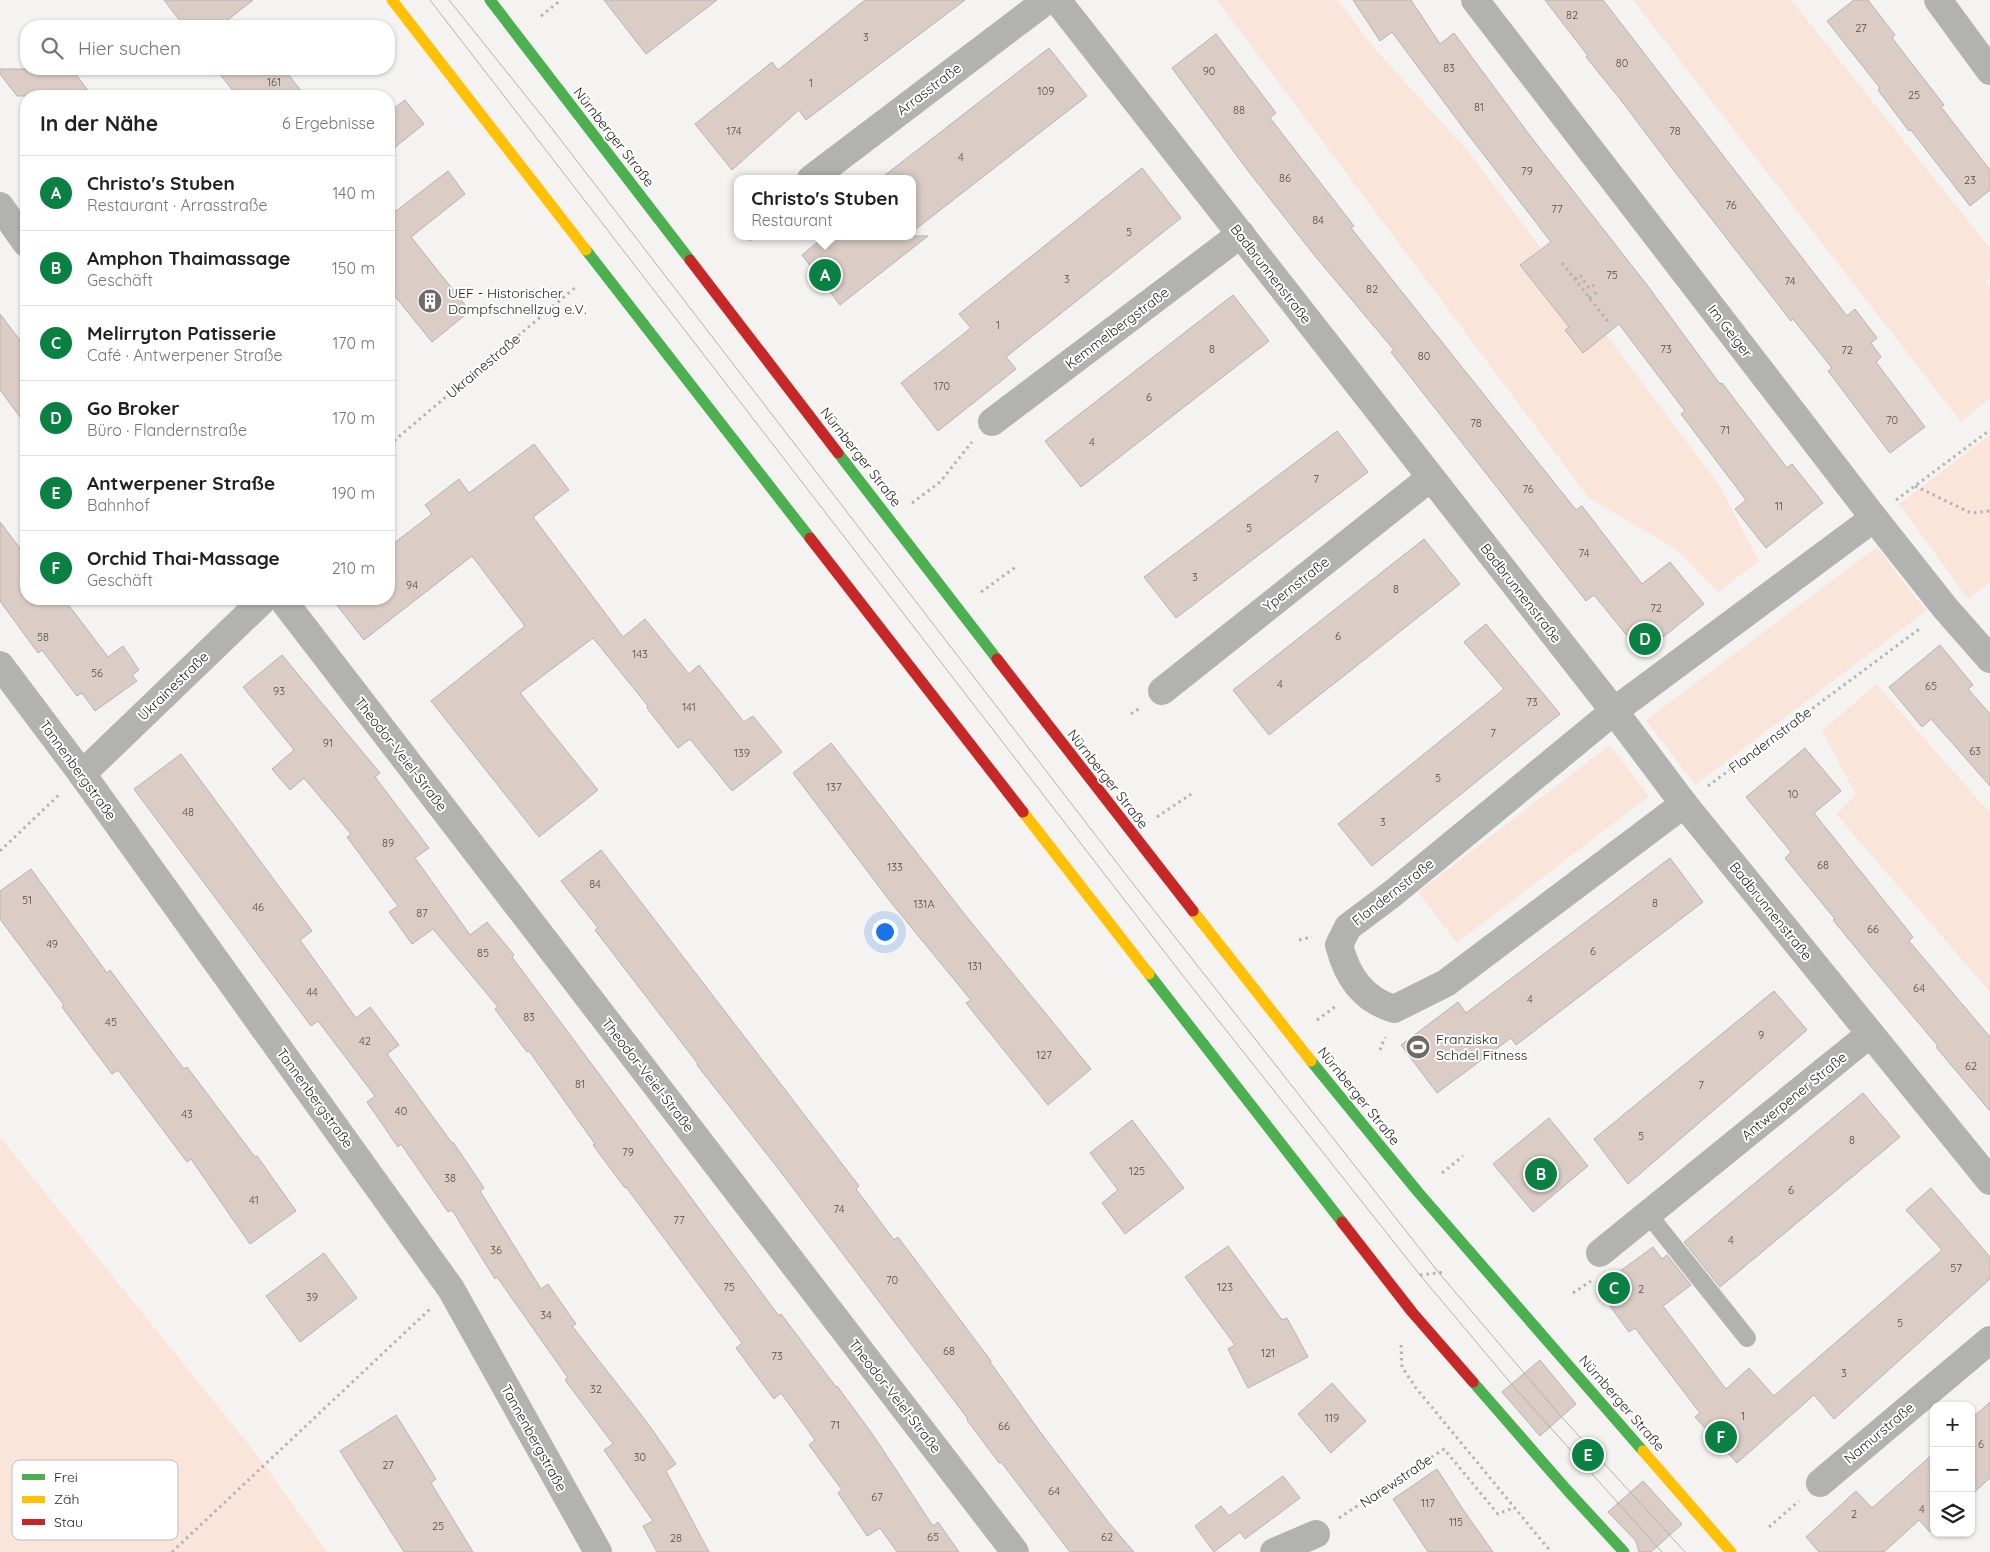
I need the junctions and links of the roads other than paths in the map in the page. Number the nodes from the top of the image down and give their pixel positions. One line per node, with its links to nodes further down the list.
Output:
1 (392, 0): 34 (main road)
2 (490, 0): 35 (main road, Nürnberger Straße)
3 (1047, 0): 8 (street, Arrasstraße)
4 (1057, 0): 11 (street, Badbrunnenstraße)
5 (1475, 0): 14 (street, Im Geiger)
6 (1938, 0): 7 (street)
7 (1990, 71)
8 (816, 175)
9 (0, 206): 10 (street)
10 (20, 234)
11 (1241, 234): 12 (street, Kemmelbergstraße); 13 (street, Badbrunnenstraße)
12 (992, 422)
13 (1430, 478): 19 (street, Ypernstraße); 20 (street, Badbrunnenstraße)
14 (1874, 518): 17 (street, Im Geiger); 20 (street, Flandernstraße)
15 (258, 605): 21 (street, Ukrainestraße)
16 (287, 605): 32 (street, Theodor-Veiel-Straße)
17 (1990, 658)
18 (0, 665): 21 (street, Tannenbergstraße)
19 (1162, 691)
20 (1614, 711): 22 (street, Badbrunnenstraße); 22 (street, Flandernstraße)
21 (82, 774): 31 (street, Tannenbergstraße)
22 (1684, 804): 23 (street, Badbrunnenstraße)
23 (1870, 1034): 24 (street, Badbrunnenstraße); 25 (street, Antwerpener Straße)
24 (1990, 1181)
25 (1648, 1214): 26 (street, Antwerpener Straße); 27 (lane)
26 (1600, 1253)
27 (1747, 1338)
28 (1990, 1340): 29 (street, Namurstraße)
29 (1820, 1483)
30 (1316, 1534): 33 (street)
31 (598, 1552)
32 (1015, 1552)
33 (1274, 1552)
34 (1624, 1552)
35 (1731, 1552)

